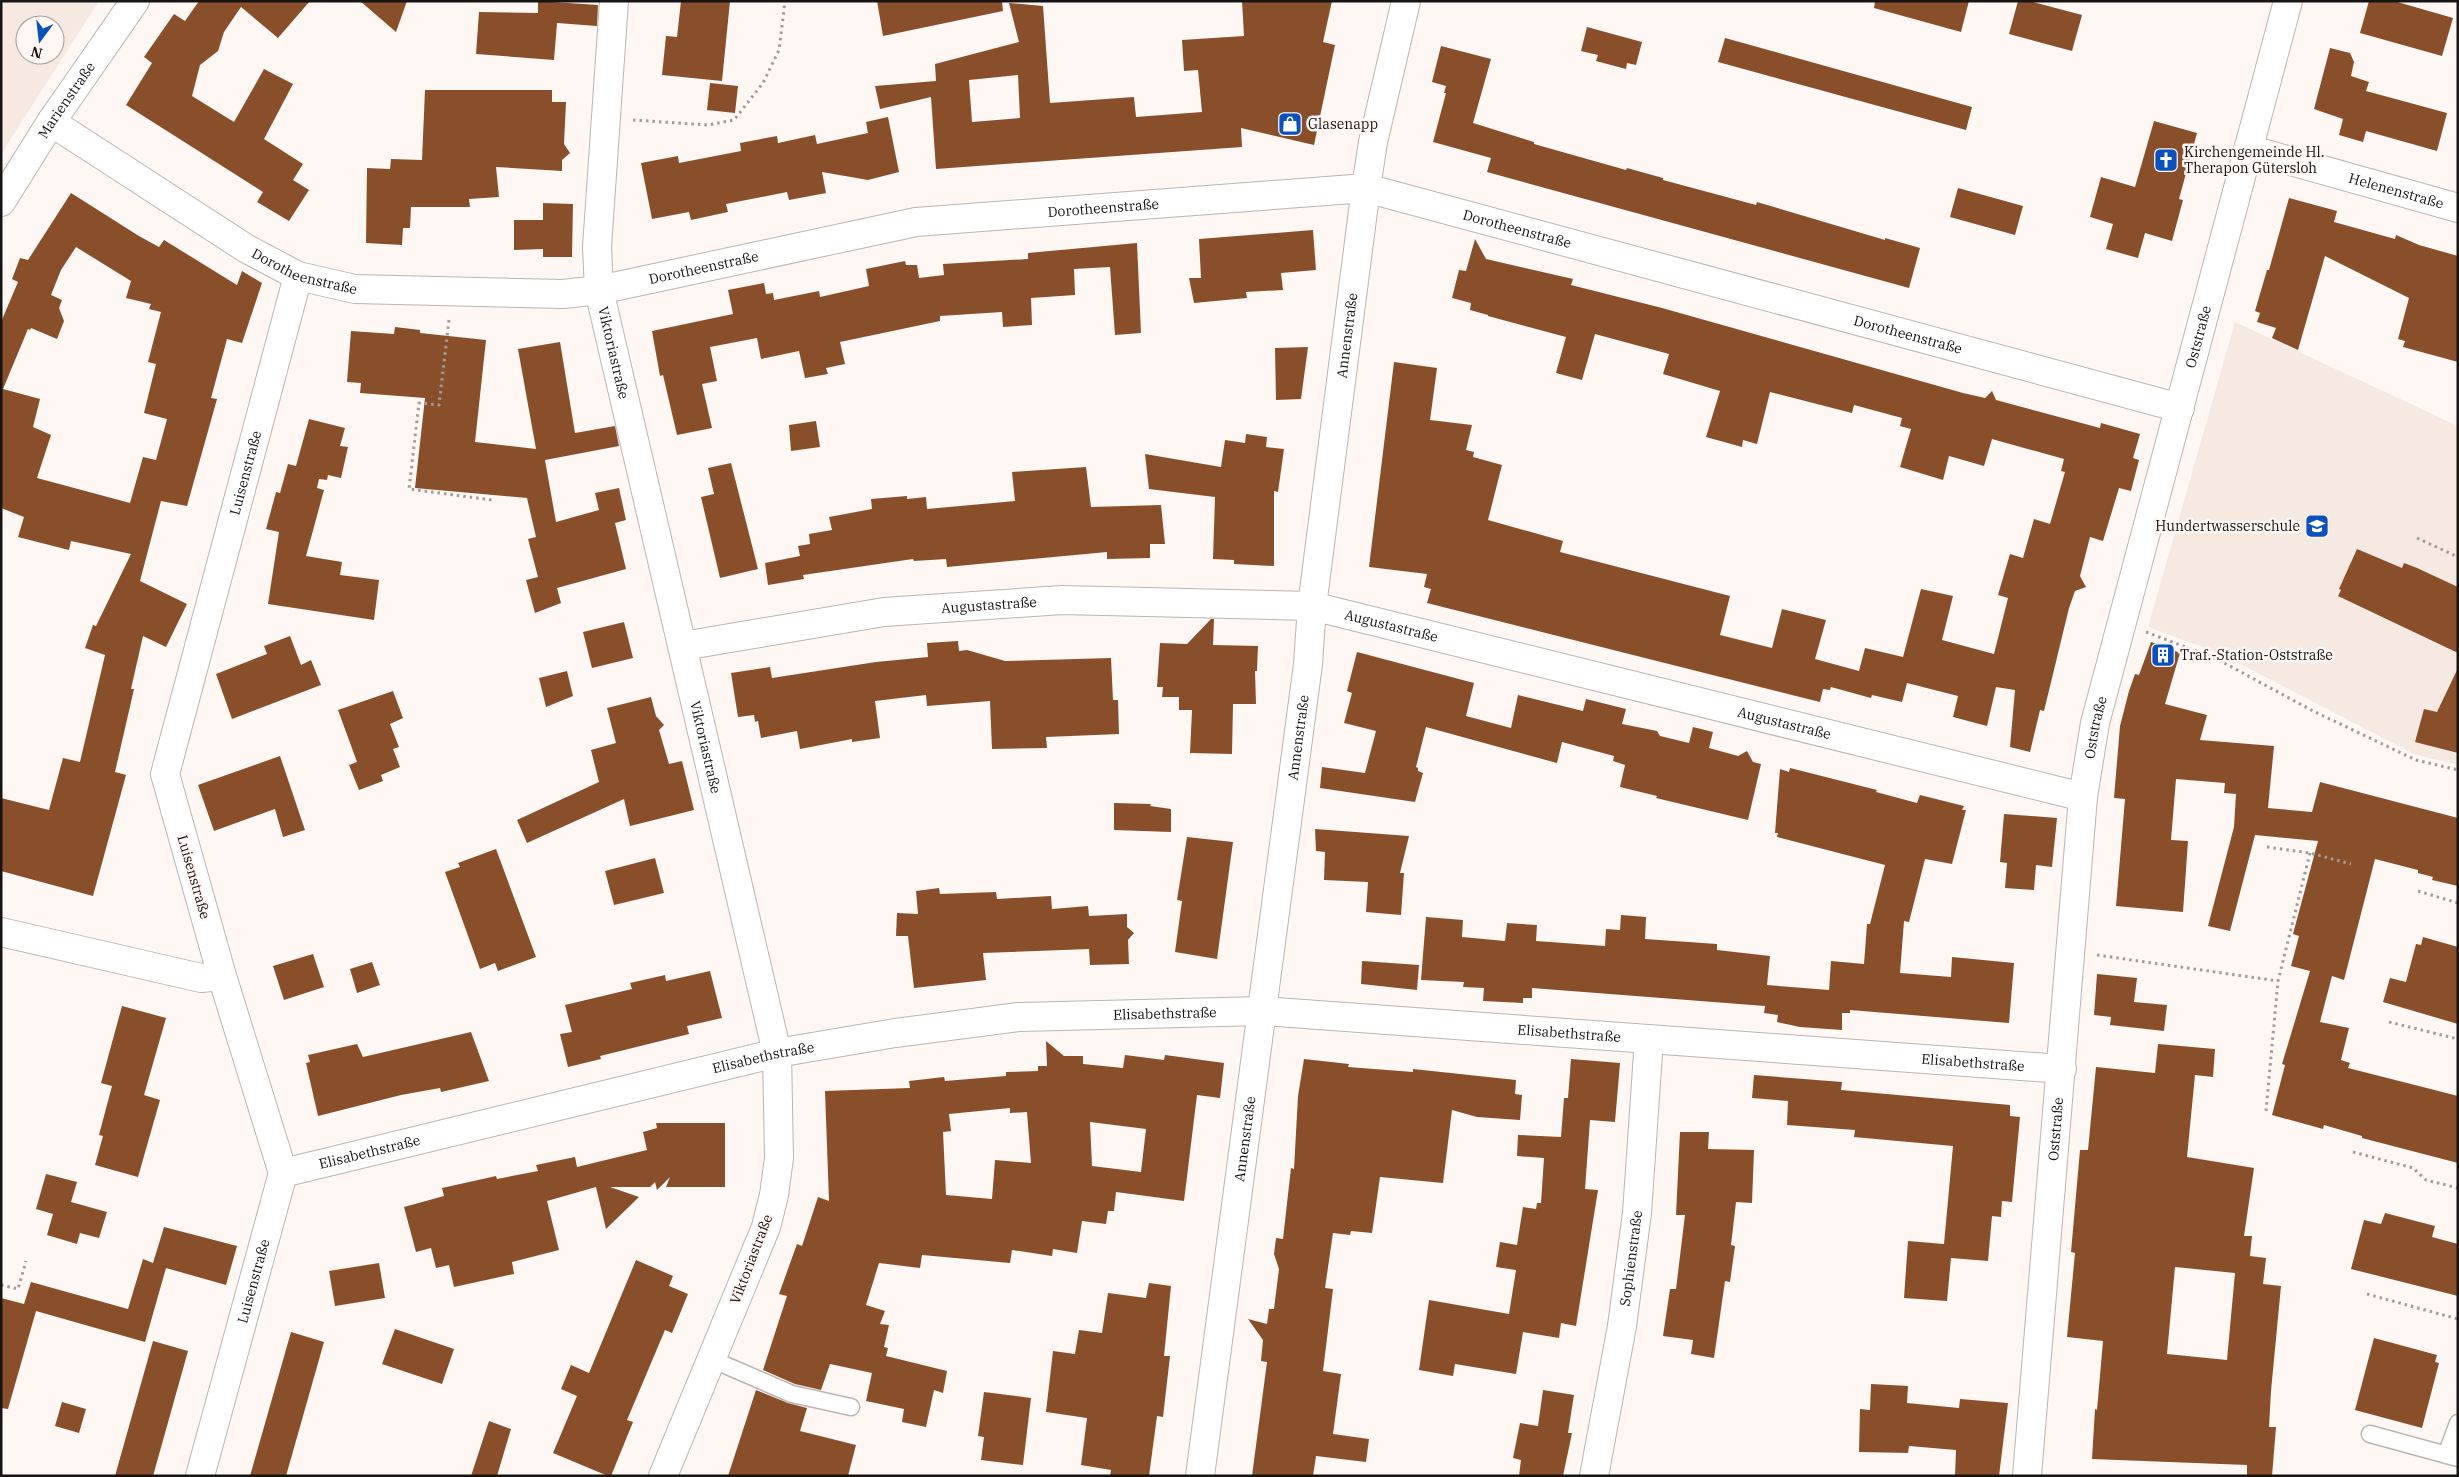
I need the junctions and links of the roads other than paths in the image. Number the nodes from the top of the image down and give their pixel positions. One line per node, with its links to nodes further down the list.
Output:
1 (135, 1): 5 (street, Marienstraße)
2 (614, 1): 11 (street, Viktoriastraße)
3 (1406, 1): 7 (street, Annenstraße)
4 (2288, 1): 6 (street, Oststraße)
5 (51, 122): 8 (street, Marienstraße); 10 (street, Dorotheenstraße)
6 (2248, 149): 9 (street, Helenenstraße); 12 (street, Oststraße)
7 (1366, 188): 11 (street, Dorotheenstraße); 12 (street, Dorotheenstraße); 13 (street, Annenstraße)
8 (1, 202)
9 (2458, 208)
10 (298, 276): 11 (street, Dorotheenstraße); 17 (street, Luisenstraße)
11 (599, 290): 14 (street, Viktoriastraße)
12 (2180, 408): 15 (street, Oststraße)
13 (1312, 606): 14 (street, Augustastraße); 15 (street, Augustastraße); 18 (street, Annenstraße)
14 (683, 646): 20 (street, Viktoriastraße)
15 (2083, 797): 21 (street, Oststraße)
16 (1, 932): 17 (street)
17 (222, 976): 22 (street, Luisenstraße)
18 (1263, 1011): 19 (street, Elisabethstraße); 20 (street, Elisabethstraße); 30 (street, Annenstraße)
19 (1648, 1039): 21 (street, Elisabethstraße); 31 (street, Sophienstraße)
20 (777, 1053): 22 (street, Elisabethstraße); 23 (street, Viktoriastraße)
21 (2062, 1069): 32 (street, Oststraße)
22 (283, 1173): 28 (street, Luisenstraße)
23 (711, 1359): 24 (lane); 29 (street, Viktoriastraße)
24 (851, 1407)
25 (2458, 1423): 27 (lane)
26 (2370, 1434): 27 (lane)
27 (2452, 1457)
28 (200, 1476)
29 (663, 1476)
30 (1200, 1476)
31 (1594, 1476)
32 (2027, 1476)

